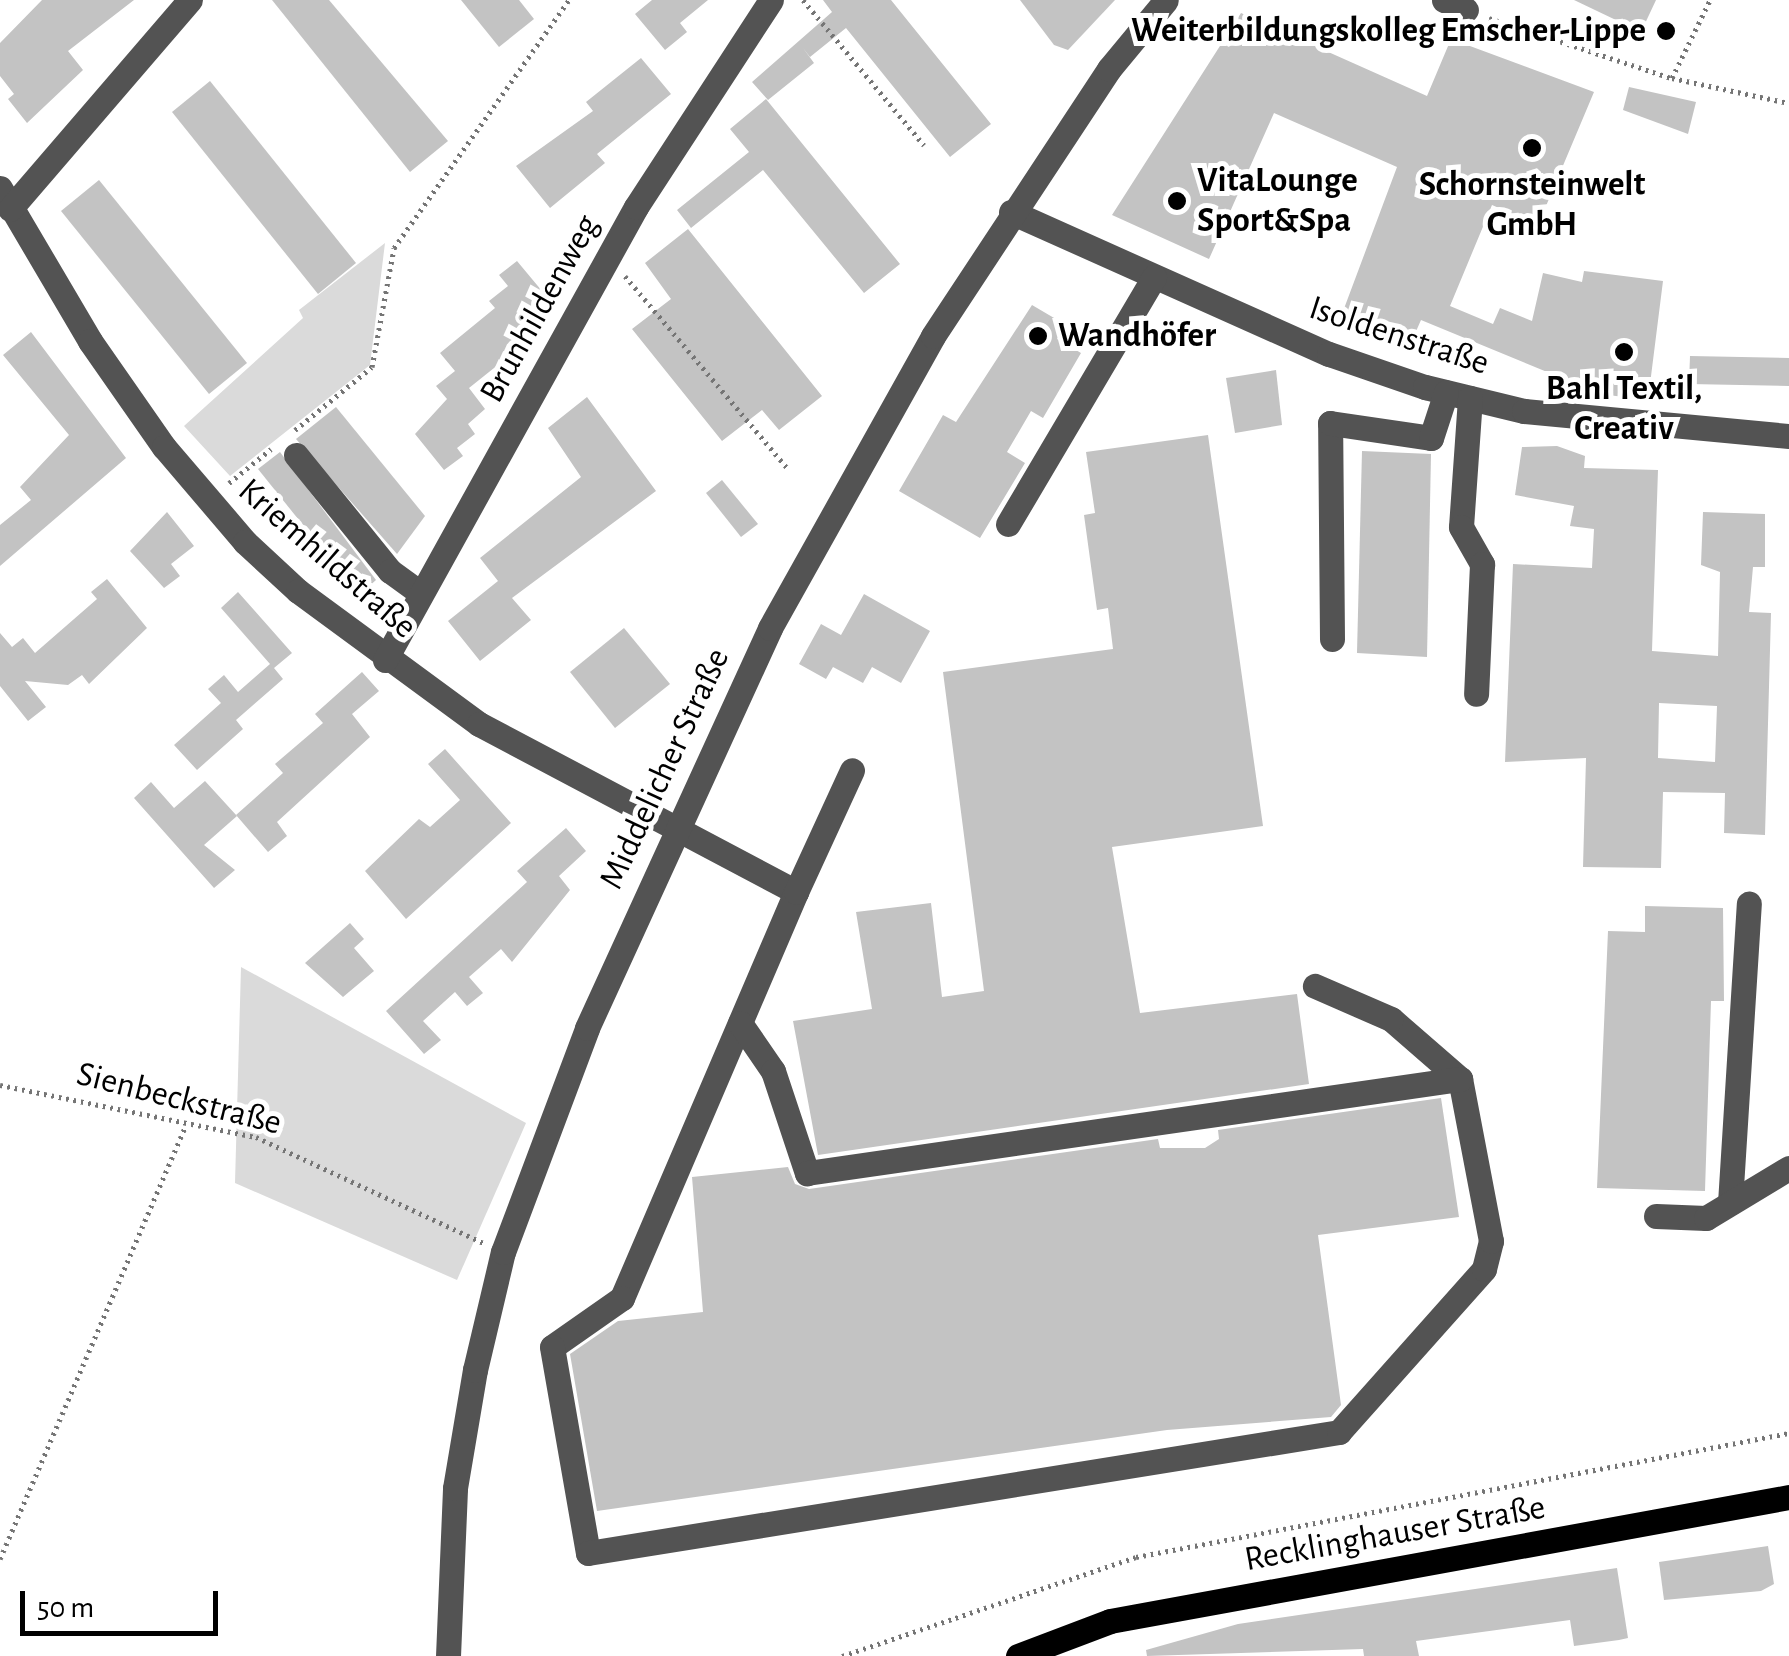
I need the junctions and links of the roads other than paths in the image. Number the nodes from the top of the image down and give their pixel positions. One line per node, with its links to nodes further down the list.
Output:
1 (190, 0): 4 (street)
2 (770, 0): 11 (street, Brunhildenweg)
3 (1166, 0): 5 (street, Middelicher Straße)
4 (5, 198): 13 (street, Kriemhildstraße)
5 (1011, 212): 6 (street, Isoldenstraße); 16 (street, Middelicher Straße)
6 (1154, 276): 7 (street, Isoldenstraße); 10 (street)
7 (1458, 395): 8 (street, Isoldenstraße); 12 (street); 14 (street)
8 (1789, 436)
9 (296, 455): 11 (street)
10 (1008, 524)
11 (420, 593): 13 (street, Brunhildenweg)
12 (1332, 639)
13 (386, 660): 16 (street, Kriemhildstraße)
14 (1476, 694)
15 (852, 770): 17 (street)
16 (676, 824): 17 (street, Kriemhildstraße); 26 (street, Middelicher Straße)
17 (796, 892): 20 (street)
18 (1749, 904): 23 (street)
19 (1315, 986): 21 (street)
20 (740, 1023): 21 (street); 21 (street)
21 (1460, 1079)
22 (1789, 1168): 23 (street)
23 (1730, 1203): 24 (street)
24 (1656, 1216)
25 (1789, 1497): 27 (main road, Recklinghauser Straße)
26 (448, 1656)
27 (1018, 1656)

